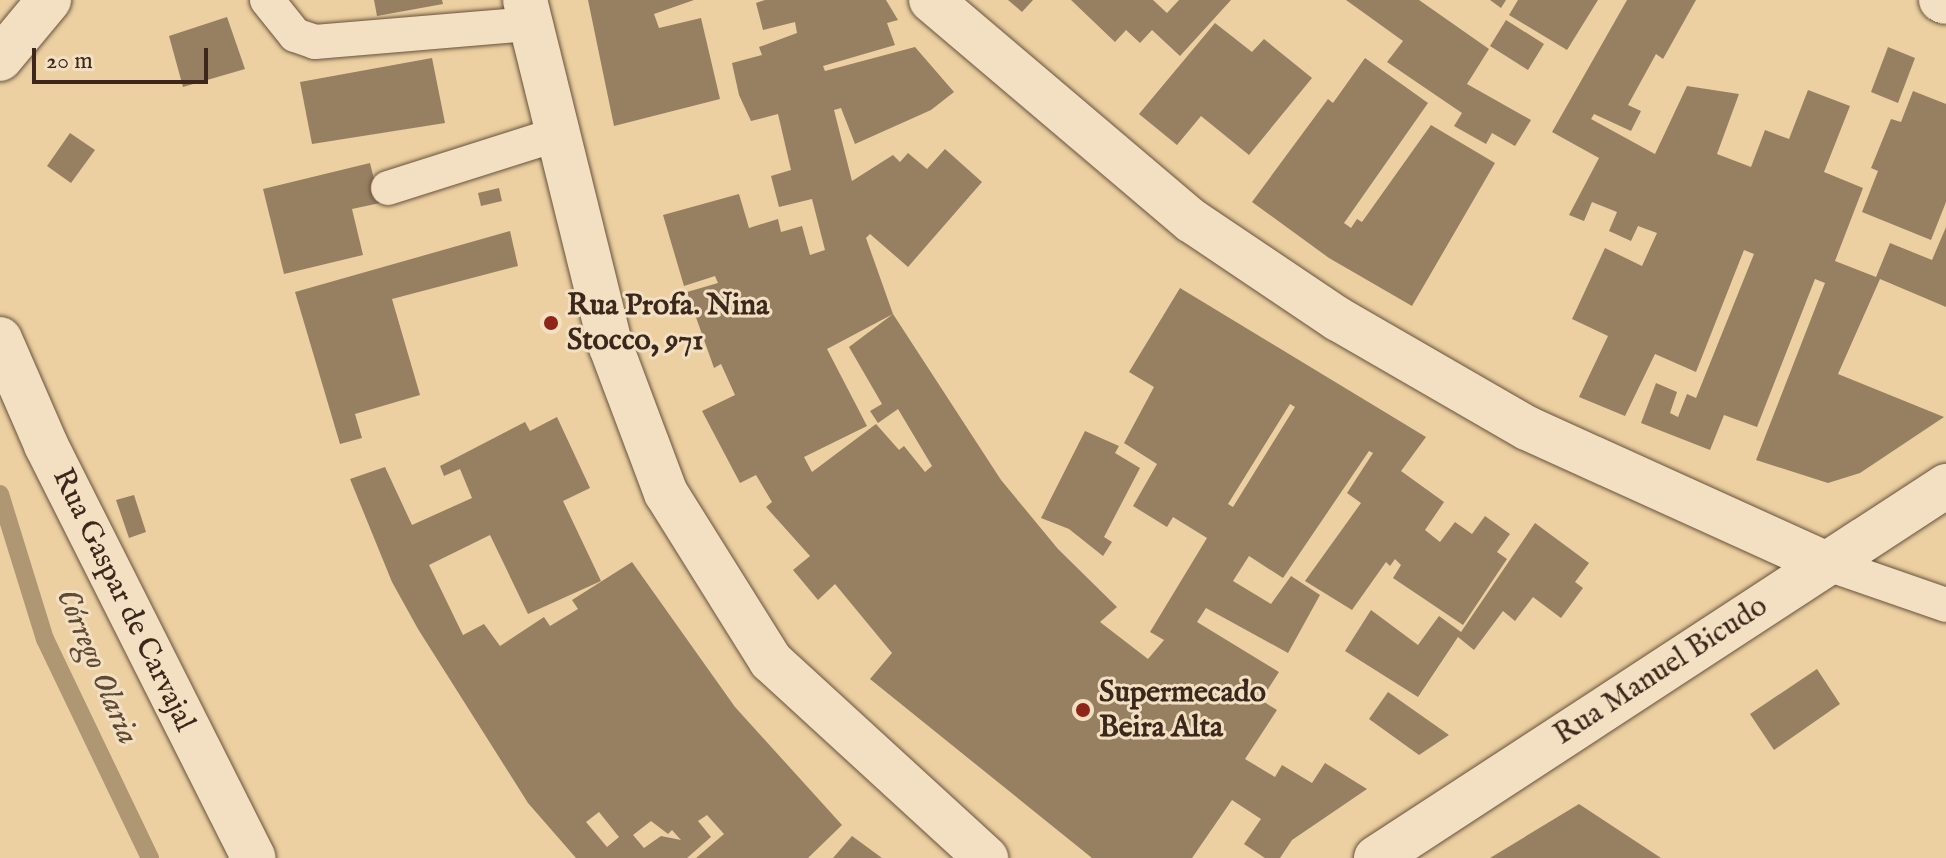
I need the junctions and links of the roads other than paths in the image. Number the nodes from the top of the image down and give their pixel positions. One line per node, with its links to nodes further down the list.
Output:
1 (49, 0): 5 (street)
2 (267, 0): 4 (lane)
3 (931, 0): 10 (street)
4 (528, 12): 6 (street)
5 (0, 59)
6 (558, 134): 7 (lane); 13 (street)
7 (388, 188)
8 (0, 339): 12 (street, Rua Gaspar de Carvajal)
9 (1946, 486): 10 (street, Rua Manuel Bicudo)
10 (1825, 563): 11 (lane); 14 (street, Rua Manuel Bicudo)
11 (1946, 605)
12 (254, 858)
13 (986, 858)
14 (1376, 858)

